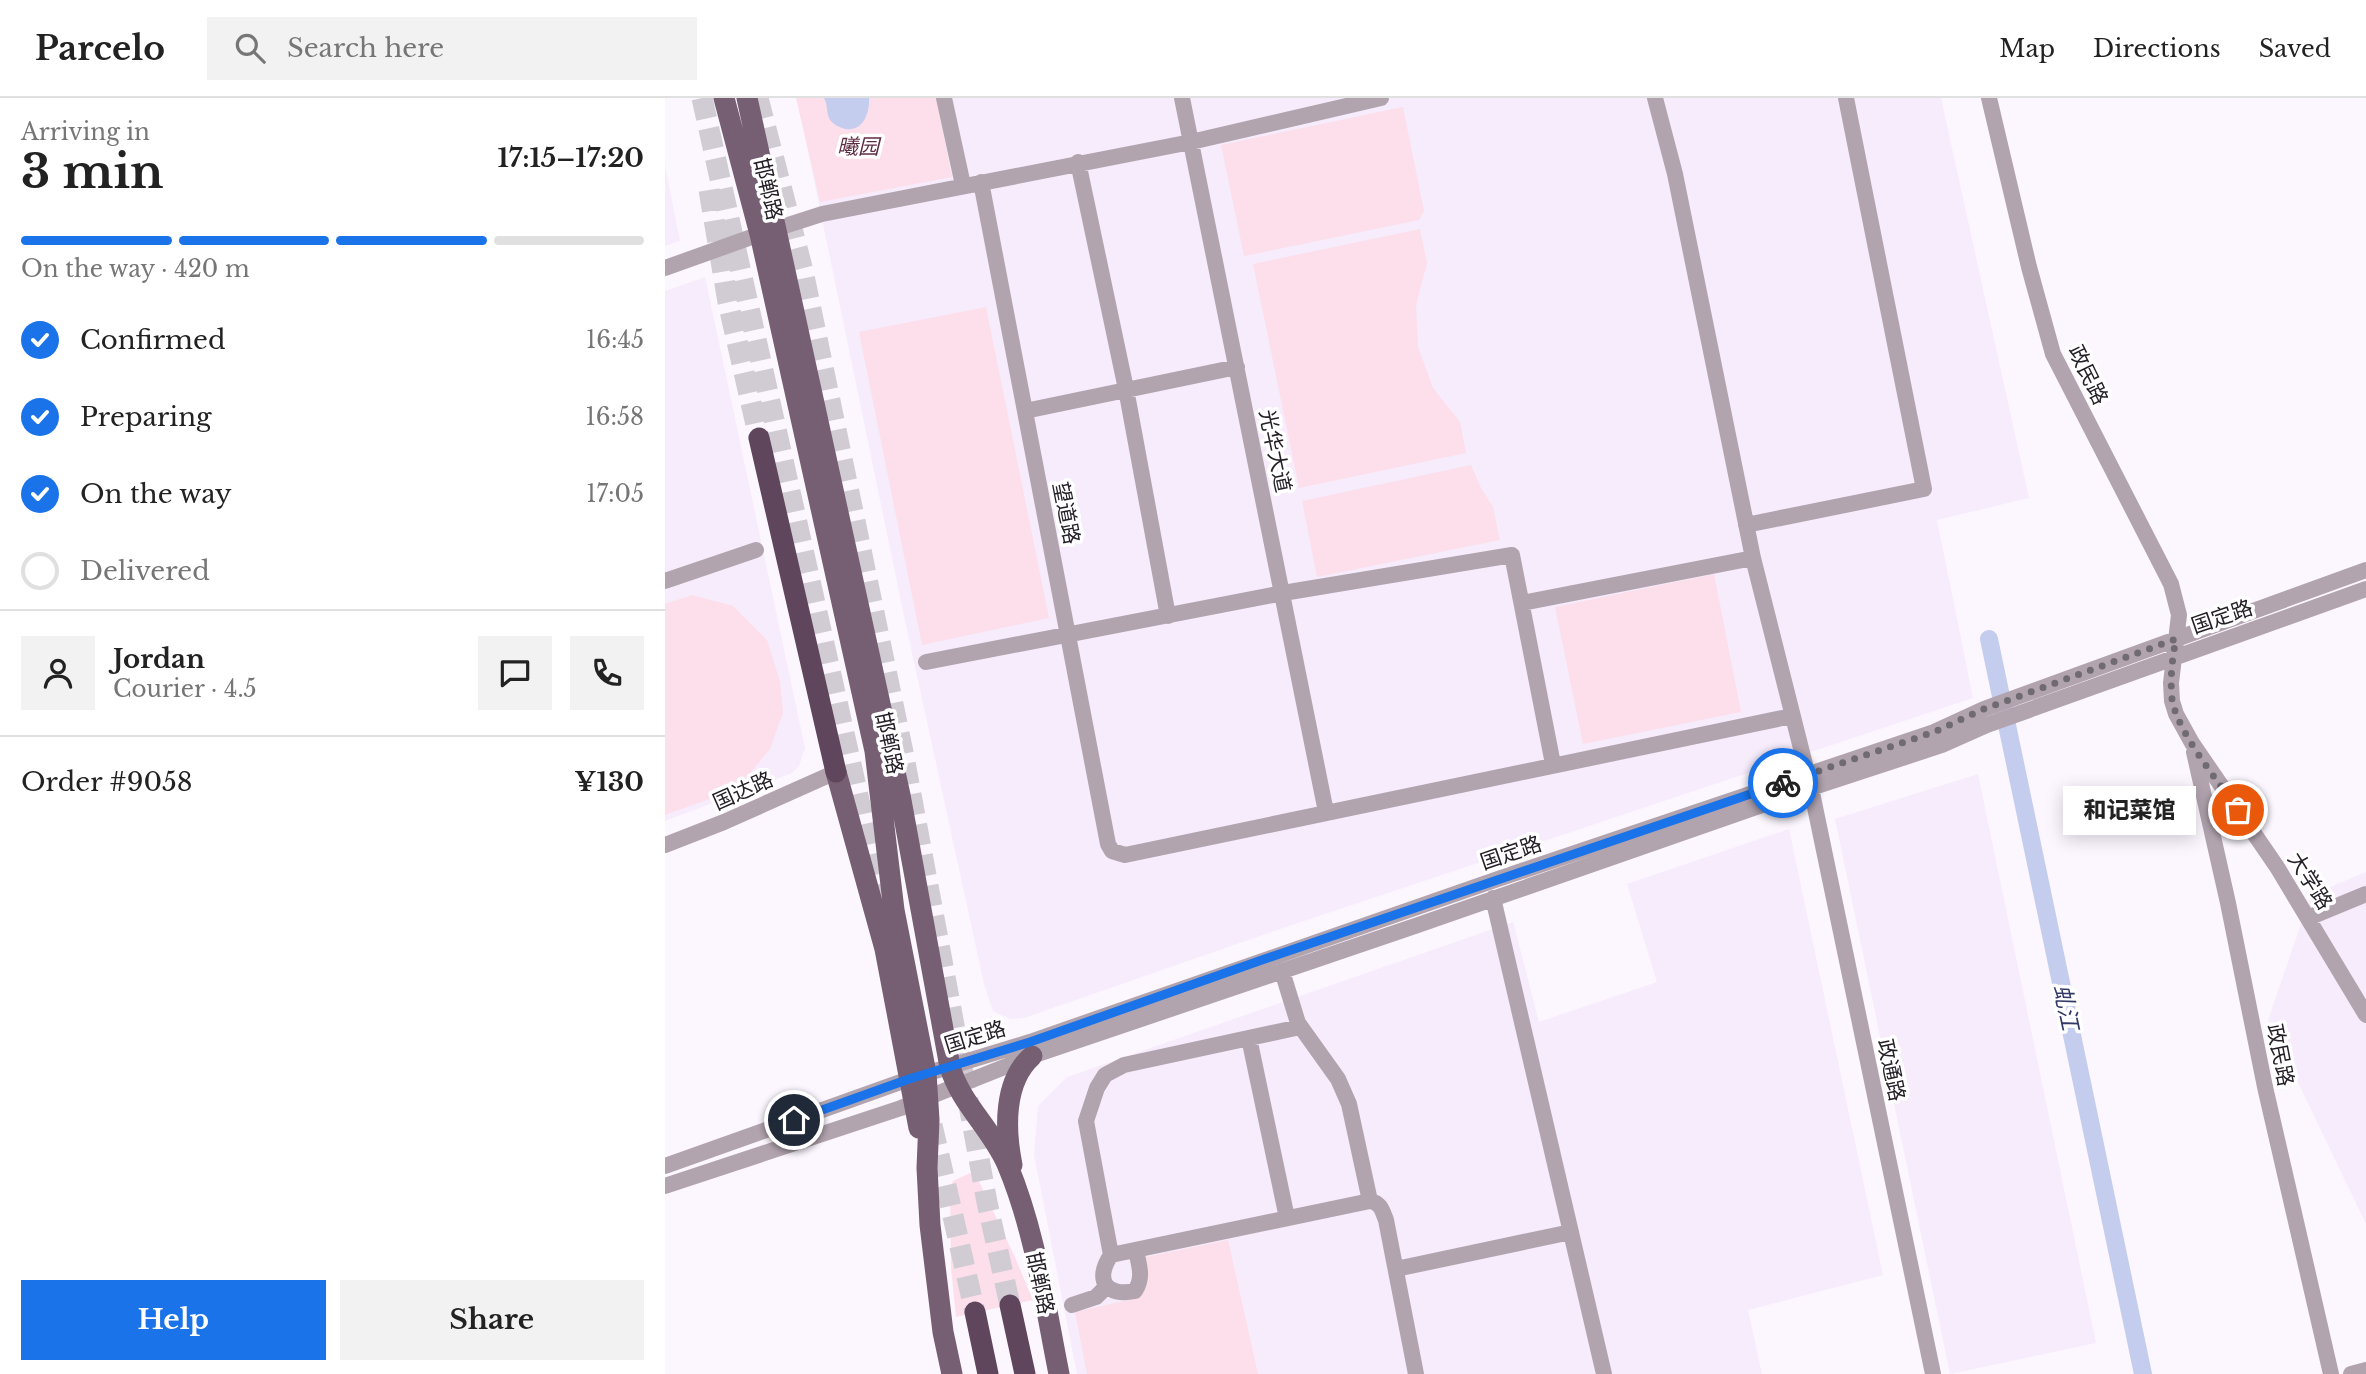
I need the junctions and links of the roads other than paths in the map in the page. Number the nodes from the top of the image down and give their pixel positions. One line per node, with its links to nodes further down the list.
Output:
1 (724, 98): 13 (main road, 邯郸路)
2 (747, 98): 13 (main road, 邯郸路)
3 (944, 98): 12 (street)
4 (1182, 98): 9 (street, 光华大道)
5 (1381, 98): 9 (street)
6 (1655, 98): 19 (street, 政通路)
7 (1846, 98): 19 (street)
8 (1989, 98): 29 (street, 政民路)
9 (1191, 142): 10 (street); 15 (street, 光华大道)
10 (1079, 162): 11 (street); 16 (street)
11 (981, 182): 12 (street); 17 (street, 望道路)
12 (963, 185): 13 (street)
13 (768, 231): 14 (street); 48 (main road, 邯郸路); 49 (main road, 邯郸路)
14 (665, 268)
15 (1237, 367): 16 (street); 25 (street, 光华大道)
16 (1126, 389): 17 (street); 27 (street)
17 (1024, 411): 28 (street, 望道路)
18 (759, 438): 36 (highway)
19 (1746, 525): 21 (street, 政通路)
20 (756, 550): 23 (street)
21 (1753, 558): 26 (street); 33 (street, 政通路)
22 (2366, 570): 29 (street, 国定路)
23 (665, 581)
24 (2366, 589): 30 (street, 国定路)
25 (1283, 593): 26 (street); 27 (street); 38 (street, 光华大道)
26 (1522, 603): 35 (street)
27 (1168, 617): 28 (street)
28 (1069, 635): 31 (street); 38 (street, 望道路)
29 (2176, 639): 30 (street, 政民路); 32 (street, 国定路)
30 (2173, 657): 32 (street, 国定路); 34 (street, 大学路)
31 (926, 662)
32 (2031, 702): 37 (street, 国定路)
33 (1792, 716): 35 (street); 37 (street, 政通路)
34 (2192, 743): 42 (street, 大学路); 72 (street, 政民路)
35 (1553, 764): 38 (street)
36 (837, 772): 39 (street, 国达路); 48 (main road, 邯郸路)
37 (1809, 781): 41 (street, 国定路); 49 (street, 国定路); 71 (street, 政通路)
38 (1326, 812)
39 (665, 845)
40 (2366, 894): 42 (street)
41 (1493, 898): 43 (street, 国定路); 56 (street)
42 (2308, 918): 44 (street, 大学路)
43 (1282, 971): 45 (street); 47 (street, 国定路)
44 (2366, 1015)
45 (1300, 1027): 46 (street); 54 (street)
46 (1249, 1038): 55 (street); 58 (street)
47 (1032, 1056): 49 (street, 国定路); 53 (main road)
48 (918, 1076): 49 (street, 国定路); 50 (main road, 邯郸路); 51 (street, 国定路)
49 (953, 1076): 50 (street, 国定路); 53 (main road, 邯郸路)
50 (921, 1099): 52 (street, 国定路); 65 (main road, 邯郸路)
51 (665, 1166)
52 (665, 1186)
53 (1020, 1198): 68 (main road, 邯郸路)
54 (1370, 1201): 55 (street); 59 (street)
55 (1287, 1218): 57 (street)
56 (1571, 1232): 59 (street); 70 (street)
57 (1136, 1250): 58 (street); 60 (street)
58 (1111, 1255): 60 (street)
59 (1396, 1269): 69 (street)
60 (1106, 1287): 62 (street)
61 (1010, 1305): 67 (highway)
62 (1072, 1305)
63 (975, 1312): 66 (highway)
64 (2366, 1370): 73 (street)
65 (952, 1374)
66 (988, 1374)
67 (1025, 1374)
68 (1059, 1374)
69 (1416, 1374)
70 (1604, 1374)
71 (1933, 1374)
72 (2330, 1374)
73 (2351, 1374)

